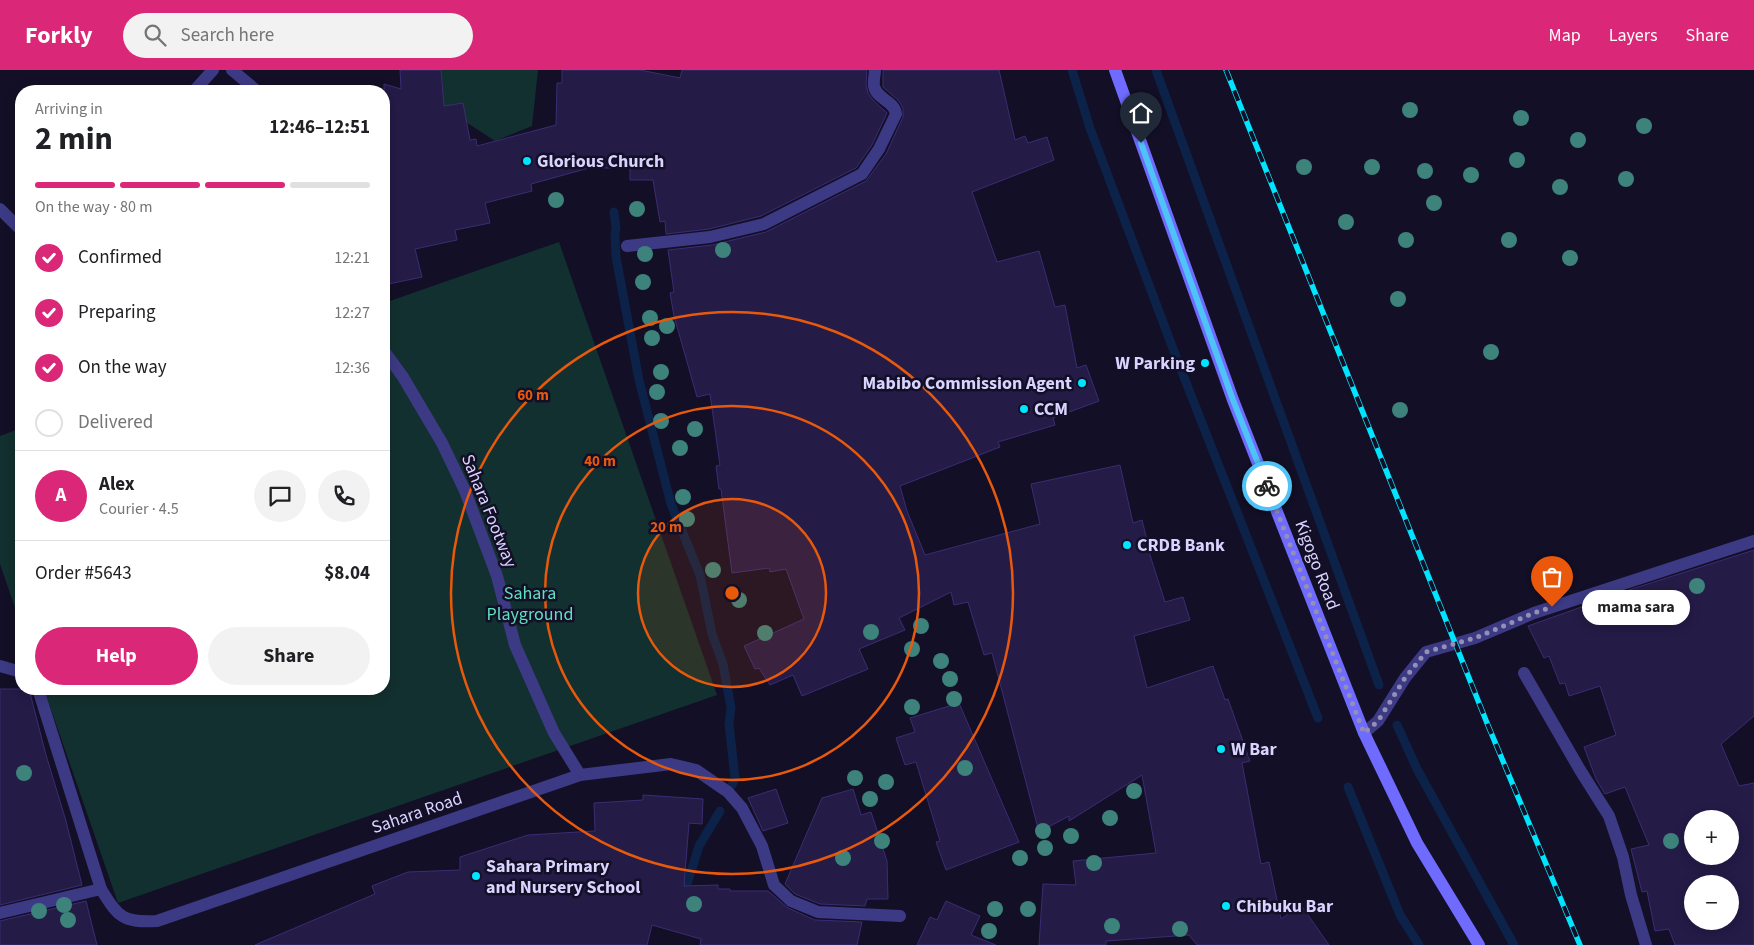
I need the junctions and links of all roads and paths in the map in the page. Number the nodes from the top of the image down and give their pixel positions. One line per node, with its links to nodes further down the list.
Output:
1 (213, 70): 5 (street)
2 (232, 70): 6 (street)
3 (875, 70): 9 (street)
4 (1114, 70): 16 (main road, Kigogo Road)
5 (199, 85)
6 (249, 85)
7 (0, 209): 8 (street)
8 (15, 224)
9 (627, 246)
10 (390, 359): 17 (street, Sahara Footway)
11 (1754, 541): 16 (street)
12 (0, 666): 13 (street)
13 (15, 670)
14 (1524, 672): 22 (street)
15 (40, 695): 18 (street, Sahara Road)
16 (1364, 733): 21 (main road, Kigogo Road)
17 (580, 775): 18 (street, Sahara Road); 20 (street, Sahara Road)
18 (101, 889): 19 (street)
19 (0, 913)
20 (900, 916)
21 (1479, 945)
22 (1646, 945)

